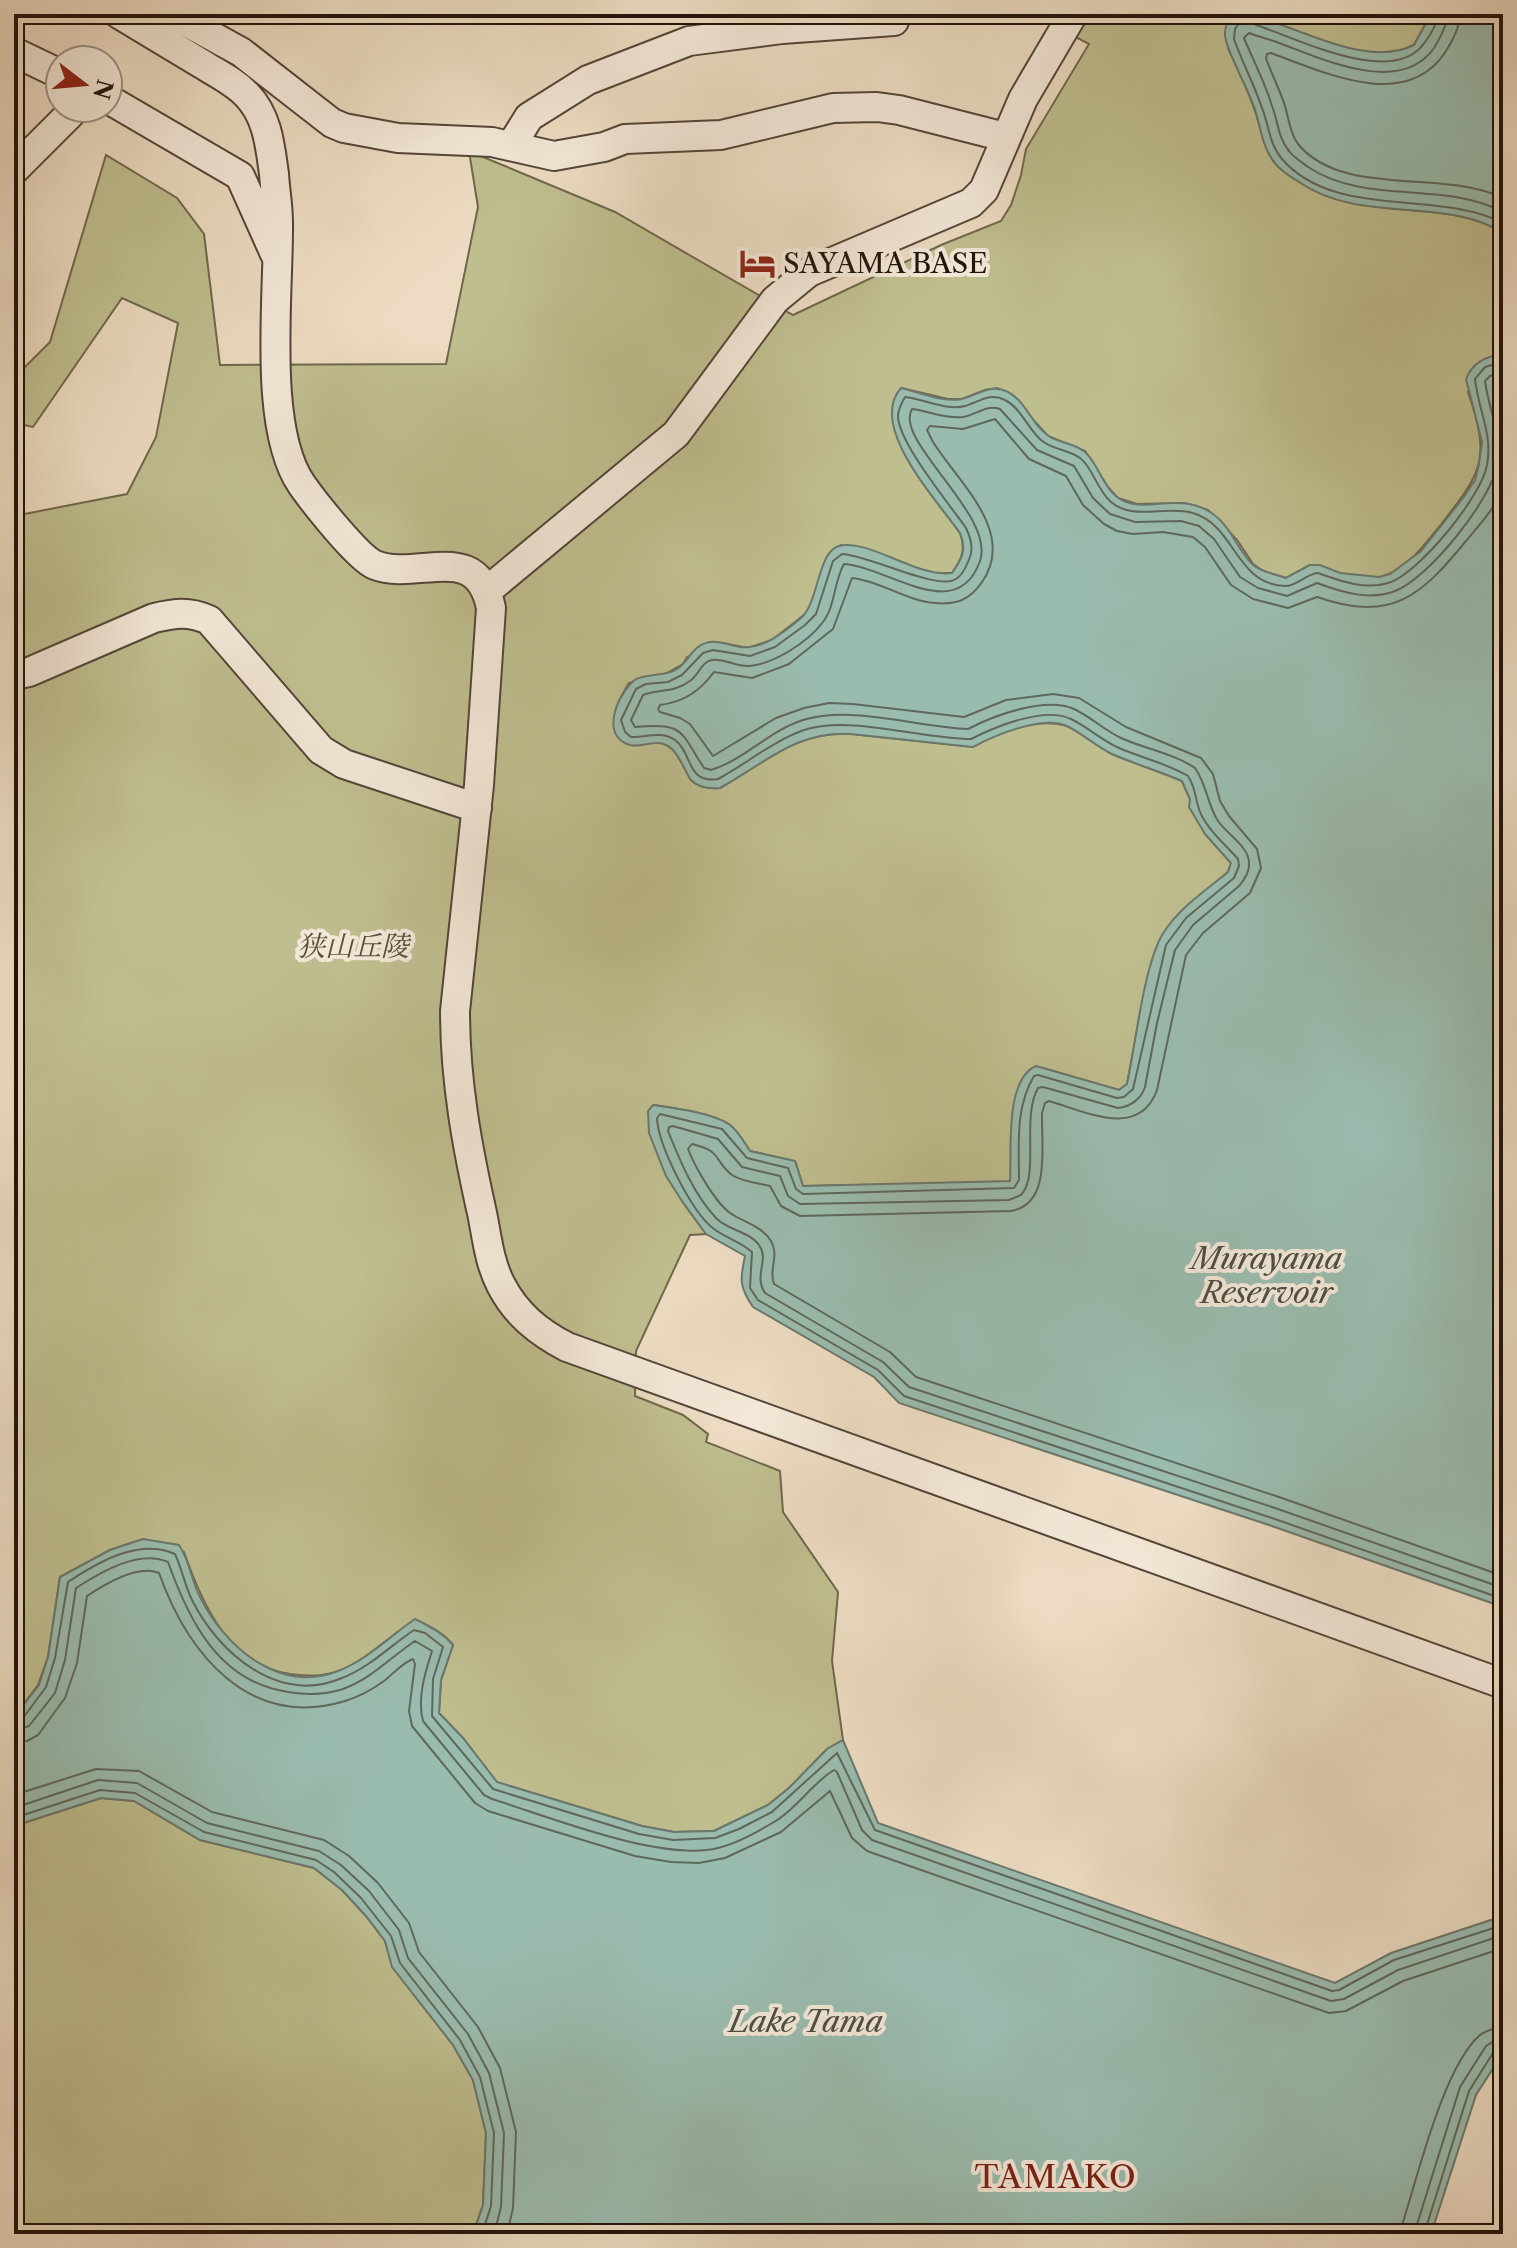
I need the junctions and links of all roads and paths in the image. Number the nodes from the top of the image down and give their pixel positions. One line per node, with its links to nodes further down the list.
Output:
1 (119, 14): 12 (street)
2 (172, 14): 10 (street)
3 (1073, 14): 9 (street)
4 (894, 21): 10 (street)
5 (14, 52): 6 (street)
6 (44, 66)
7 (124, 108): 12 (street)
8 (60, 124): 11 (street)
9 (1005, 137): 10 (street); 13 (street)
10 (511, 146)
11 (14, 170)
12 (277, 259): 13 (street)
13 (488, 590): 15 (street)
14 (14, 675): 15 (street)
15 (477, 808): 16 (street)
16 (1503, 1684)

